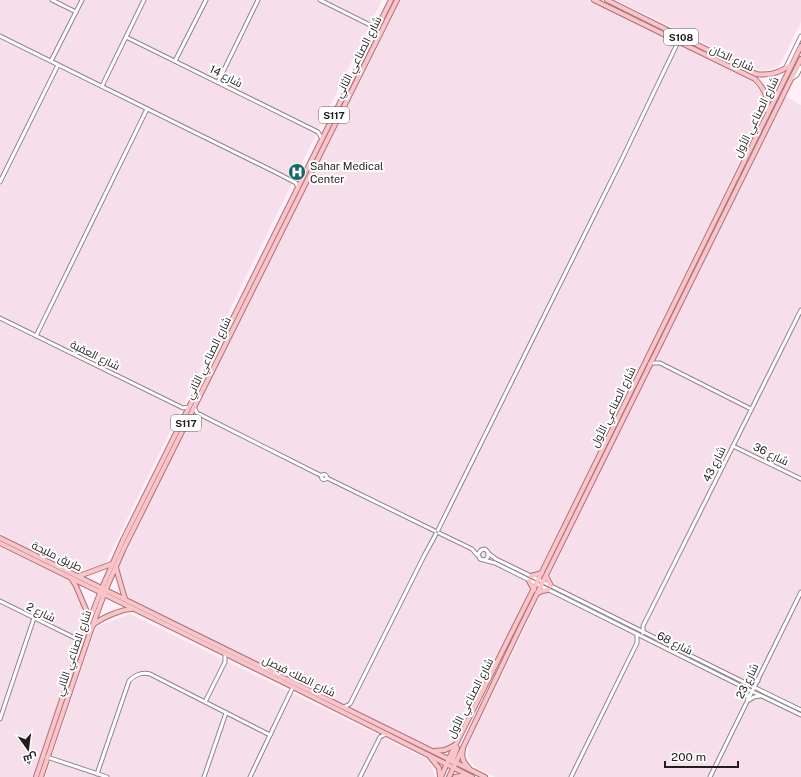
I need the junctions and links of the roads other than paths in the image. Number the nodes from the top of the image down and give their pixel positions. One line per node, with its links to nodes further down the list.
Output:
1 (52, 0): 11 (street)
2 (82, 0): 11 (street)
3 (144, 0): 17 (street)
4 (206, 0): 22 (street)
5 (258, 0): 29 (street)
6 (320, 0): 13 (street)
7 (391, 0): 12 (main road, شارع الصناعي الثاني / S117)
8 (397, 0): 46 (main road, شارع الصناعي الثاني / S117)
9 (594, 0): 18 (main road, شارع الخان / S108)
10 (607, 0): 27 (main road, شارع الخان / S108)
11 (76, 12): 21 (street)
12 (379, 25): 13 (street); 14 (main road, شارع الصناعي الثاني / S117)
13 (372, 26): 14 (street)
14 (376, 32): 33 (main road, شارع الصناعي الثاني / S117)
15 (0, 36): 21 (street)
16 (801, 36): 26 (street)
17 (126, 37): 22 (street, شارع 14); 30 (street)
18 (678, 42): 27 (main road, شارع الخان / S108); 53 (street)
19 (801, 46): 23 (main road, شارع الصناعي الأول)
20 (801, 59): 28 (main road, شارع الصناعي الأول)
21 (51, 61): 24 (street)
22 (176, 61): 29 (street, شارع 14)
23 (792, 64): 26 (main road); 32 (main road, شارع الصناعي الأول)
24 (58, 65): 30 (street); 37 (street)
25 (801, 67): 28 (street)
26 (784, 69): 27 (main road)
27 (756, 76): 32 (main road)
28 (791, 79): 43 (main road, شارع الصناعي الأول)
29 (218, 82): 34 (street, شارع 14)
30 (102, 86): 31 (street)
31 (147, 109): 38 (street); 42 (street)
32 (766, 115): 62 (main road, شارع الصناعي الأول)
33 (326, 130): 34 (street); 35 (main road, شارع الصناعي الثاني / S117)
34 (318, 132): 35 (street)
35 (322, 139): 36 (main road, شارع الصناعي الثاني / S117)
36 (302, 181): 38 (street); 39 (main road, شارع الصناعي الثاني / S117)
37 (0, 182)
38 (294, 182): 39 (street)
39 (298, 189): 46 (main road, شارع الصناعي الثاني / S117)
40 (801, 310): 48 (street, شارع 43)
41 (0, 318): 42 (street, شارع العقبة)
42 (36, 336): 47 (street, شارع العقبة)
43 (654, 356): 44 (main road, شارع الصناعي الأول); 45 (street)
44 (650, 363): 45 (street); 62 (main road, شارع الصناعي الأول)
45 (660, 363): 48 (street)
46 (192, 407): 47 (street); 49 (street); 50 (main road, شارع الصناعي الثاني / S117)
47 (183, 408): 50 (street)
48 (751, 409): 51 (street, شارع 43)
49 (197, 413): 50 (street); 53 (street)
50 (188, 415): 61 (main road, شارع الصناعي الثاني / S117)
51 (733, 446): 52 (street, شارع 36); 79 (street, شارع 43)
52 (801, 479)
53 (437, 532): 56 (street); 102 (street)
54 (0, 538): 63 (main road, طريق مليحة)
55 (0, 543): 64 (main road, طريق مليحة)
56 (472, 549): 57 (street); 59 (street)
57 (481, 550): 58 (street); 59 (street)
58 (488, 553): 60 (street); 65 (street)
59 (478, 556): 60 (street)
60 (486, 560): 65 (street)
61 (114, 566): 63 (main road); 71 (main road, شارع الصناعي الثاني / S117); 74 (main road)
62 (544, 574): 65 (main road); 66 (main road, شارع الصناعي الأول); 68 (main road)
63 (78, 576): 71 (main road, طريق مليحة)
64 (71, 578): 71 (main road, طريق مليحة); 78 (main road)
65 (530, 578): 66 (street, شارع 68); 67 (street, شارع 68); 69 (main road)
66 (541, 581): 67 (main road, شارع الصناعي الأول); 68 (street, شارع 68)
67 (538, 586): 69 (main road, شارع الصناعي الأول); 70 (street, شارع 68); 73 (main road, شارع الصناعي الأول)
68 (551, 586): 81 (street, شارع 68)
69 (534, 590): 112 (main road, شارع الصناعي الأول)
70 (548, 590): 73 (main road); 83 (street, شارع 68)
71 (103, 591): 74 (main road, شارع الملك فيصل); 76 (main road, شارع الملك فيصل); 78 (main road, شارع الصناعي الثاني / S117); 80 (main road, شارع الصناعي الثاني / S117)
72 (801, 592): 92 (street, شارع 23)
73 (536, 595): 113 (main road, شارع الصناعي الأول)
74 (125, 600): 103 (main road, شارع الملك فيصل)
75 (0, 601): 77 (street, شارع 2)
76 (132, 609): 80 (main road); 89 (main road, شارع الملك فيصل)
77 (34, 618): 85 (street, شارع 2); 107 (street)
78 (90, 619): 84 (main road, شارع الصناعي الثاني / S117)
79 (643, 626): 81 (street, شارع 43); 82 (street, شارع 43)
80 (92, 627): 116 (main road, شارع الصناعي الثاني / S117)
81 (637, 630): 82 (street, شارع 68)
82 (643, 632): 93 (street, شارع 68)
83 (637, 634): 86 (street, شارع 68); 87 (street)
84 (83, 637): 85 (street); 88 (main road, شارع الصناعي الثاني / S117)
85 (75, 638): 88 (street, شارع 2)
86 (645, 638): 87 (street); 95 (street, شارع 68)
87 (637, 643): 132 (street)
88 (80, 644): 122 (main road, شارع الصناعي الثاني / S117)
89 (225, 654): 90 (main road, شارع الملك فيصل); 91 (street)
90 (232, 657): 91 (street); 94 (main road, شارع الملك فيصل)
91 (225, 662): 101 (street)
92 (758, 681): 93 (street); 96 (street, شارع 23); 98 (street)
93 (745, 683): 96 (street, شارع 68)
94 (293, 687): 108 (main road, شارع الملك فيصل); 110 (street)
95 (743, 687): 97 (street, شارع 68); 100 (street)
96 (754, 688): 97 (street, شارع 23); 98 (street, شارع 68)
97 (752, 692): 99 (street, شارع 68); 100 (street, شارع 23)
98 (764, 692): 105 (street, شارع 68)
99 (762, 696): 100 (street); 105 (street, شارع 68)
100 (748, 701): 133 (street, شارع 23)
101 (205, 702): 106 (street); 120 (street)
102 (350, 704): 103 (street); 104 (street)
103 (343, 708): 104 (main road, شارع الملك فيصل)
104 (353, 712): 114 (main road, شارع الملك فيصل)
105 (800, 712)
106 (226, 713): 110 (street); 125 (street)
107 (0, 718)
108 (378, 730): 109 (main road, شارع الملك فيصل); 111 (street)
109 (386, 734): 111 (street); 115 (main road, شارع الملك فيصل)
110 (270, 735): 126 (street)
111 (380, 737): 127 (street)
112 (460, 738): 114 (main road); 117 (main road, شارع الصناعي الأول)
113 (464, 742): 117 (main road, شارع الصناعي الأول); 119 (main road)
114 (434, 751): 117 (main road, شارع الملك فيصل)
115 (428, 755): 118 (main road, شارع الملك فيصل); 128 (main road)
116 (47, 757): 120 (street); 123 (main road, شارع الصناعي الثاني / S117)
117 (452, 760): 118 (main road); 118 (main road, شارع الصناعي الأول); 119 (main road, شارع الملك فيصل)
118 (450, 766): 121 (main road, شارع الملك فيصل); 128 (main road, شارع الصناعي الأول); 129 (main road)
119 (474, 772): 131 (main road, شارع الملك فيصل)
120 (97, 774): 124 (street)
121 (470, 776): 130 (main road)
122 (36, 777)
123 (40, 777)
124 (107, 777)
125 (205, 777)
126 (250, 777)
127 (360, 777)
128 (441, 777)
129 (447, 777)
130 (455, 777)
131 (485, 777)
132 (571, 777)
133 (710, 777)

